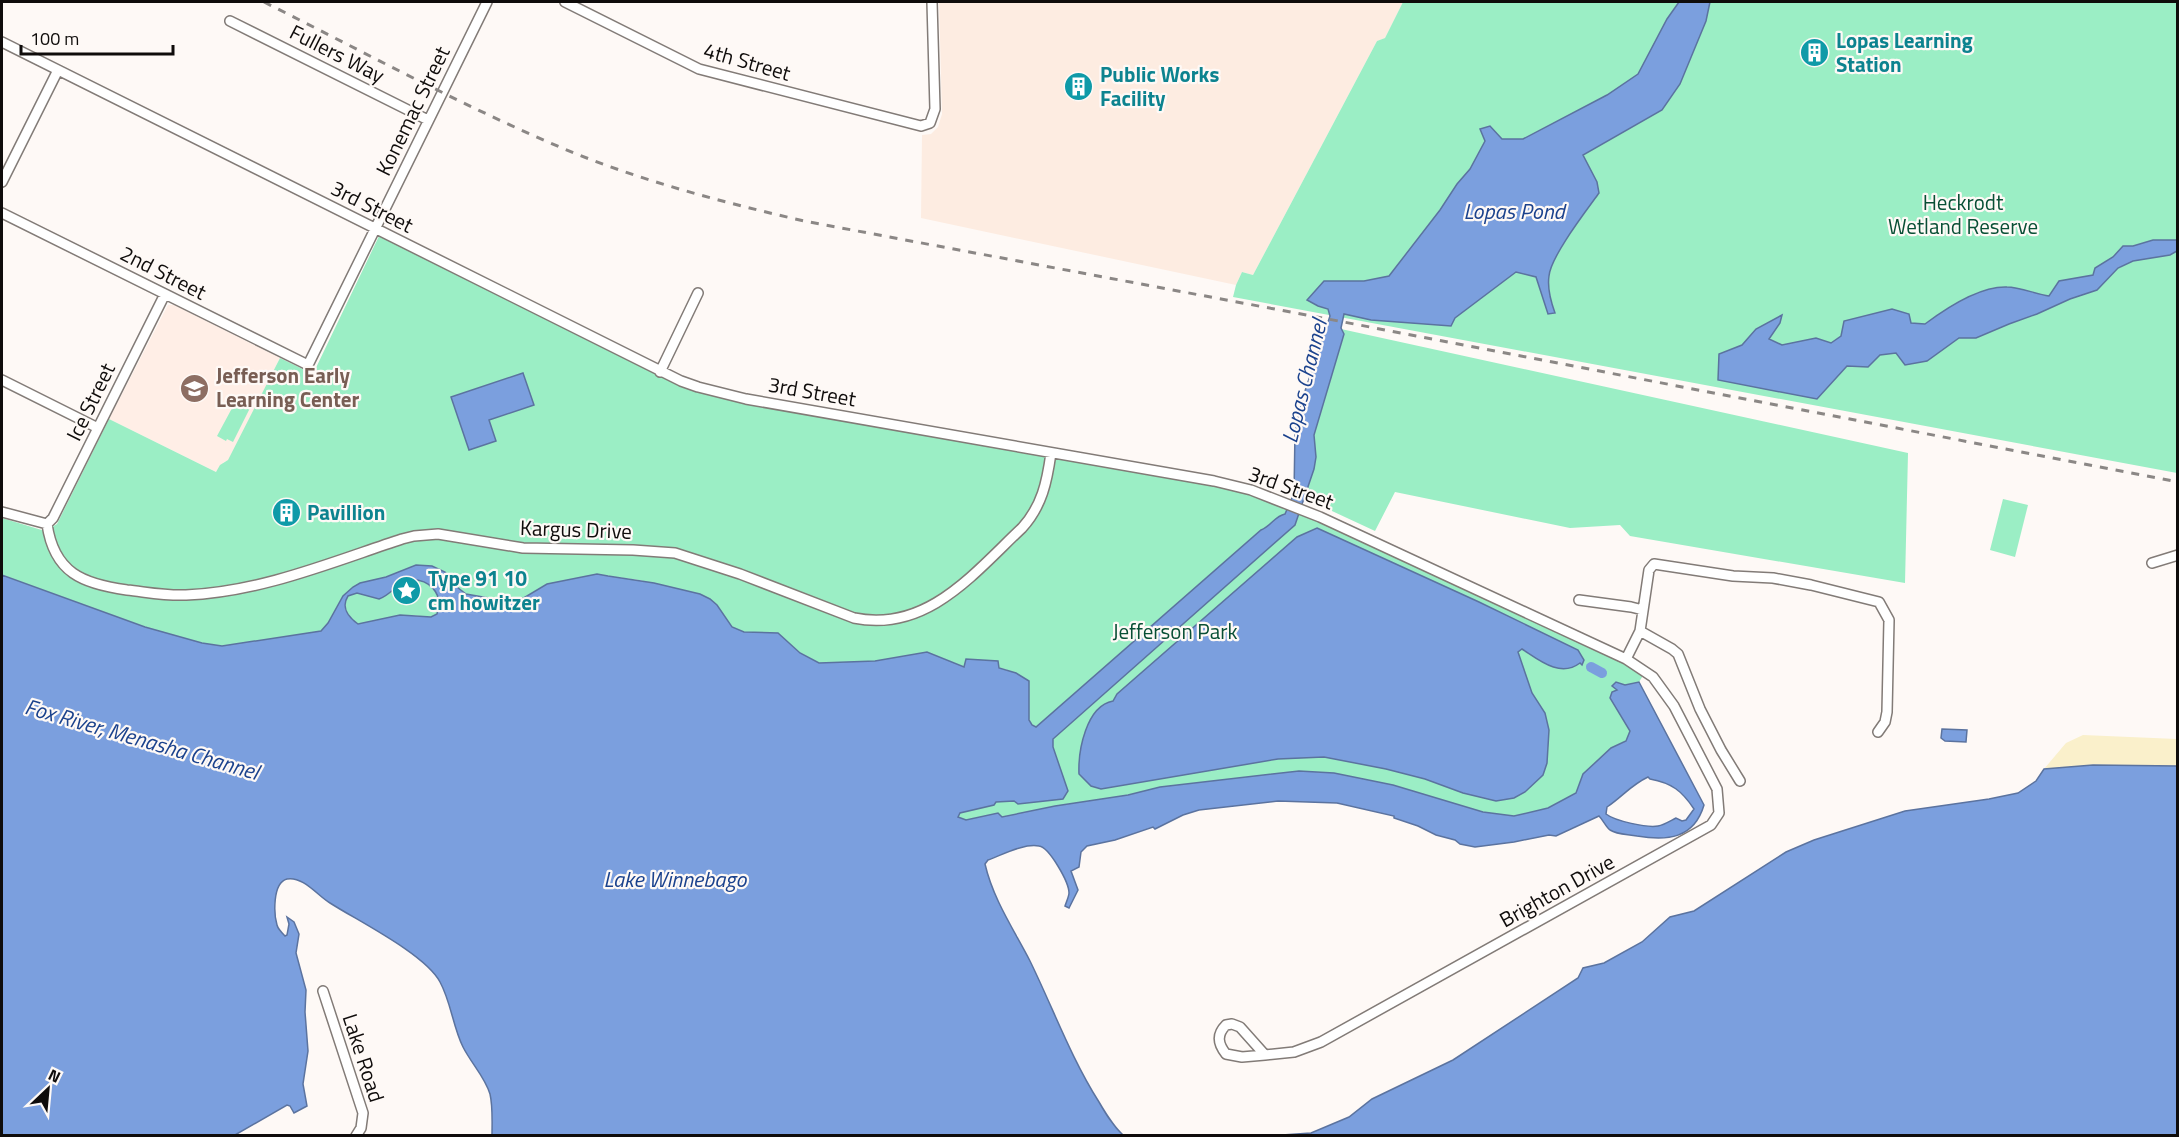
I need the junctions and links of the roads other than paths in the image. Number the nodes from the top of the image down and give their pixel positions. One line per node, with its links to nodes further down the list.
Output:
1 (487, 2): 7 (street, Konemac Street)
2 (565, 2): 3 (street, 4th Street)
3 (932, 2)
4 (230, 21): 7 (street, Fullers Way)
5 (2, 42): 6 (street, 3rd Street)
6 (58, 70): 8 (street); 10 (street, 3rd Street)
7 (428, 120): 10 (street, Konemac Street)
8 (2, 182)
9 (2, 213): 12 (street, 2nd Street)
10 (376, 229): 13 (street, Konemac Street); 14 (street, 3rd Street)
11 (698, 293): 14 (street)
12 (165, 294): 13 (street, 2nd Street); 16 (street, Ice Street)
13 (308, 365)
14 (660, 372): 17 (street, 3rd Street)
15 (2, 380): 16 (street)
16 (98, 428): 19 (street, Ice Street)
17 (1051, 453): 19 (street, Kargus Drive); 25 (street, 3rd Street)
18 (2, 512): 19 (street)
19 (47, 524)
20 (2178, 555): 21 (street)
21 (2152, 564)
22 (1579, 600): 23 (street)
23 (1643, 610): 24 (street); 27 (street)
24 (1640, 631): 25 (street); 28 (street)
25 (1626, 659): 26 (street, 3rd Street)
26 (1651, 675): 30 (street, Brighton Drive)
27 (1878, 732)
28 (1740, 781)
29 (323, 991): 31 (street, Lake Road)
30 (1265, 1055): 30 (street, Brighton Drive)
31 (356, 1136)

